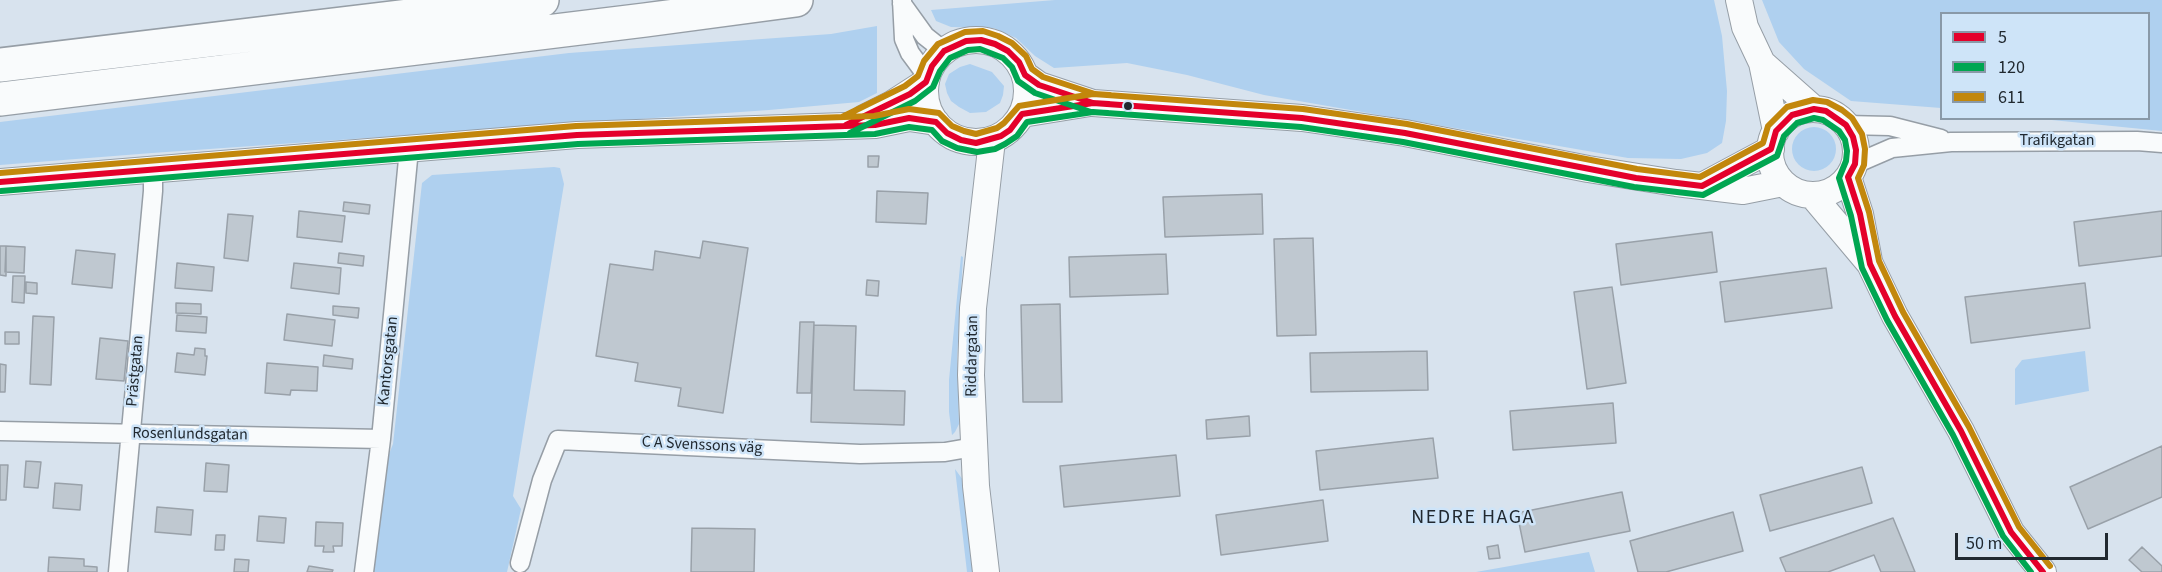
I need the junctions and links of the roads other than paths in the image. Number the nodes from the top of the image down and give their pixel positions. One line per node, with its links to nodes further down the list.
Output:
1 (542, 0): 7 (highway)
2 (796, 0): 10 (highway)
3 (1739, 0): 6 (main road)
4 (902, 2): 5 (street); 9 (street)
5 (935, 44): 8 (main road); 9 (main road)
6 (1762, 63): 12 (main road); 18 (main road)
7 (0, 65)
8 (1025, 75): 11 (main road); 13 (main road)
9 (926, 79): 14 (main road); 15 (main road)
10 (0, 99)
11 (1093, 103): 13 (main road); 26 (main road)
12 (1814, 109): 16 (main road); 18 (main road)
13 (1022, 114): 17 (main road)
14 (936, 122): 15 (main road); 17 (main road)
15 (847, 125): 21 (main road)
16 (1846, 125): 19 (street, Trafikgatan); 23 (main road)
17 (992, 140): 32 (main road, Riddargatan)
18 (1773, 140): 25 (main road); 26 (main road)
19 (1951, 142): 20 (street, Trafikgatan); 23 (street, Trafikgatan)
20 (2162, 143)
21 (409, 149): 22 (main road); 31 (street, Kantorsgatan)
22 (153, 169): 24 (main road); 30 (street, Prästgatan)
23 (1851, 170): 27 (main road); 28 (main road)
24 (0, 182)
25 (1783, 183): 26 (main road); 27 (main road)
26 (1702, 186)
27 (1812, 195): 28 (main road)
28 (1870, 264): 37 (main road)
29 (0, 431): 30 (street, Rosenlundsgatan)
30 (130, 434): 31 (street, Rosenlundsgatan); 34 (street, Prästgatan)
31 (381, 439): 35 (street, Kantorsgatan)
32 (974, 447): 33 (street, C A Svenssons väg); 36 (main road, Riddargatan)
33 (520, 563)
34 (118, 572)
35 (364, 572)
36 (986, 572)
37 (2043, 572)

